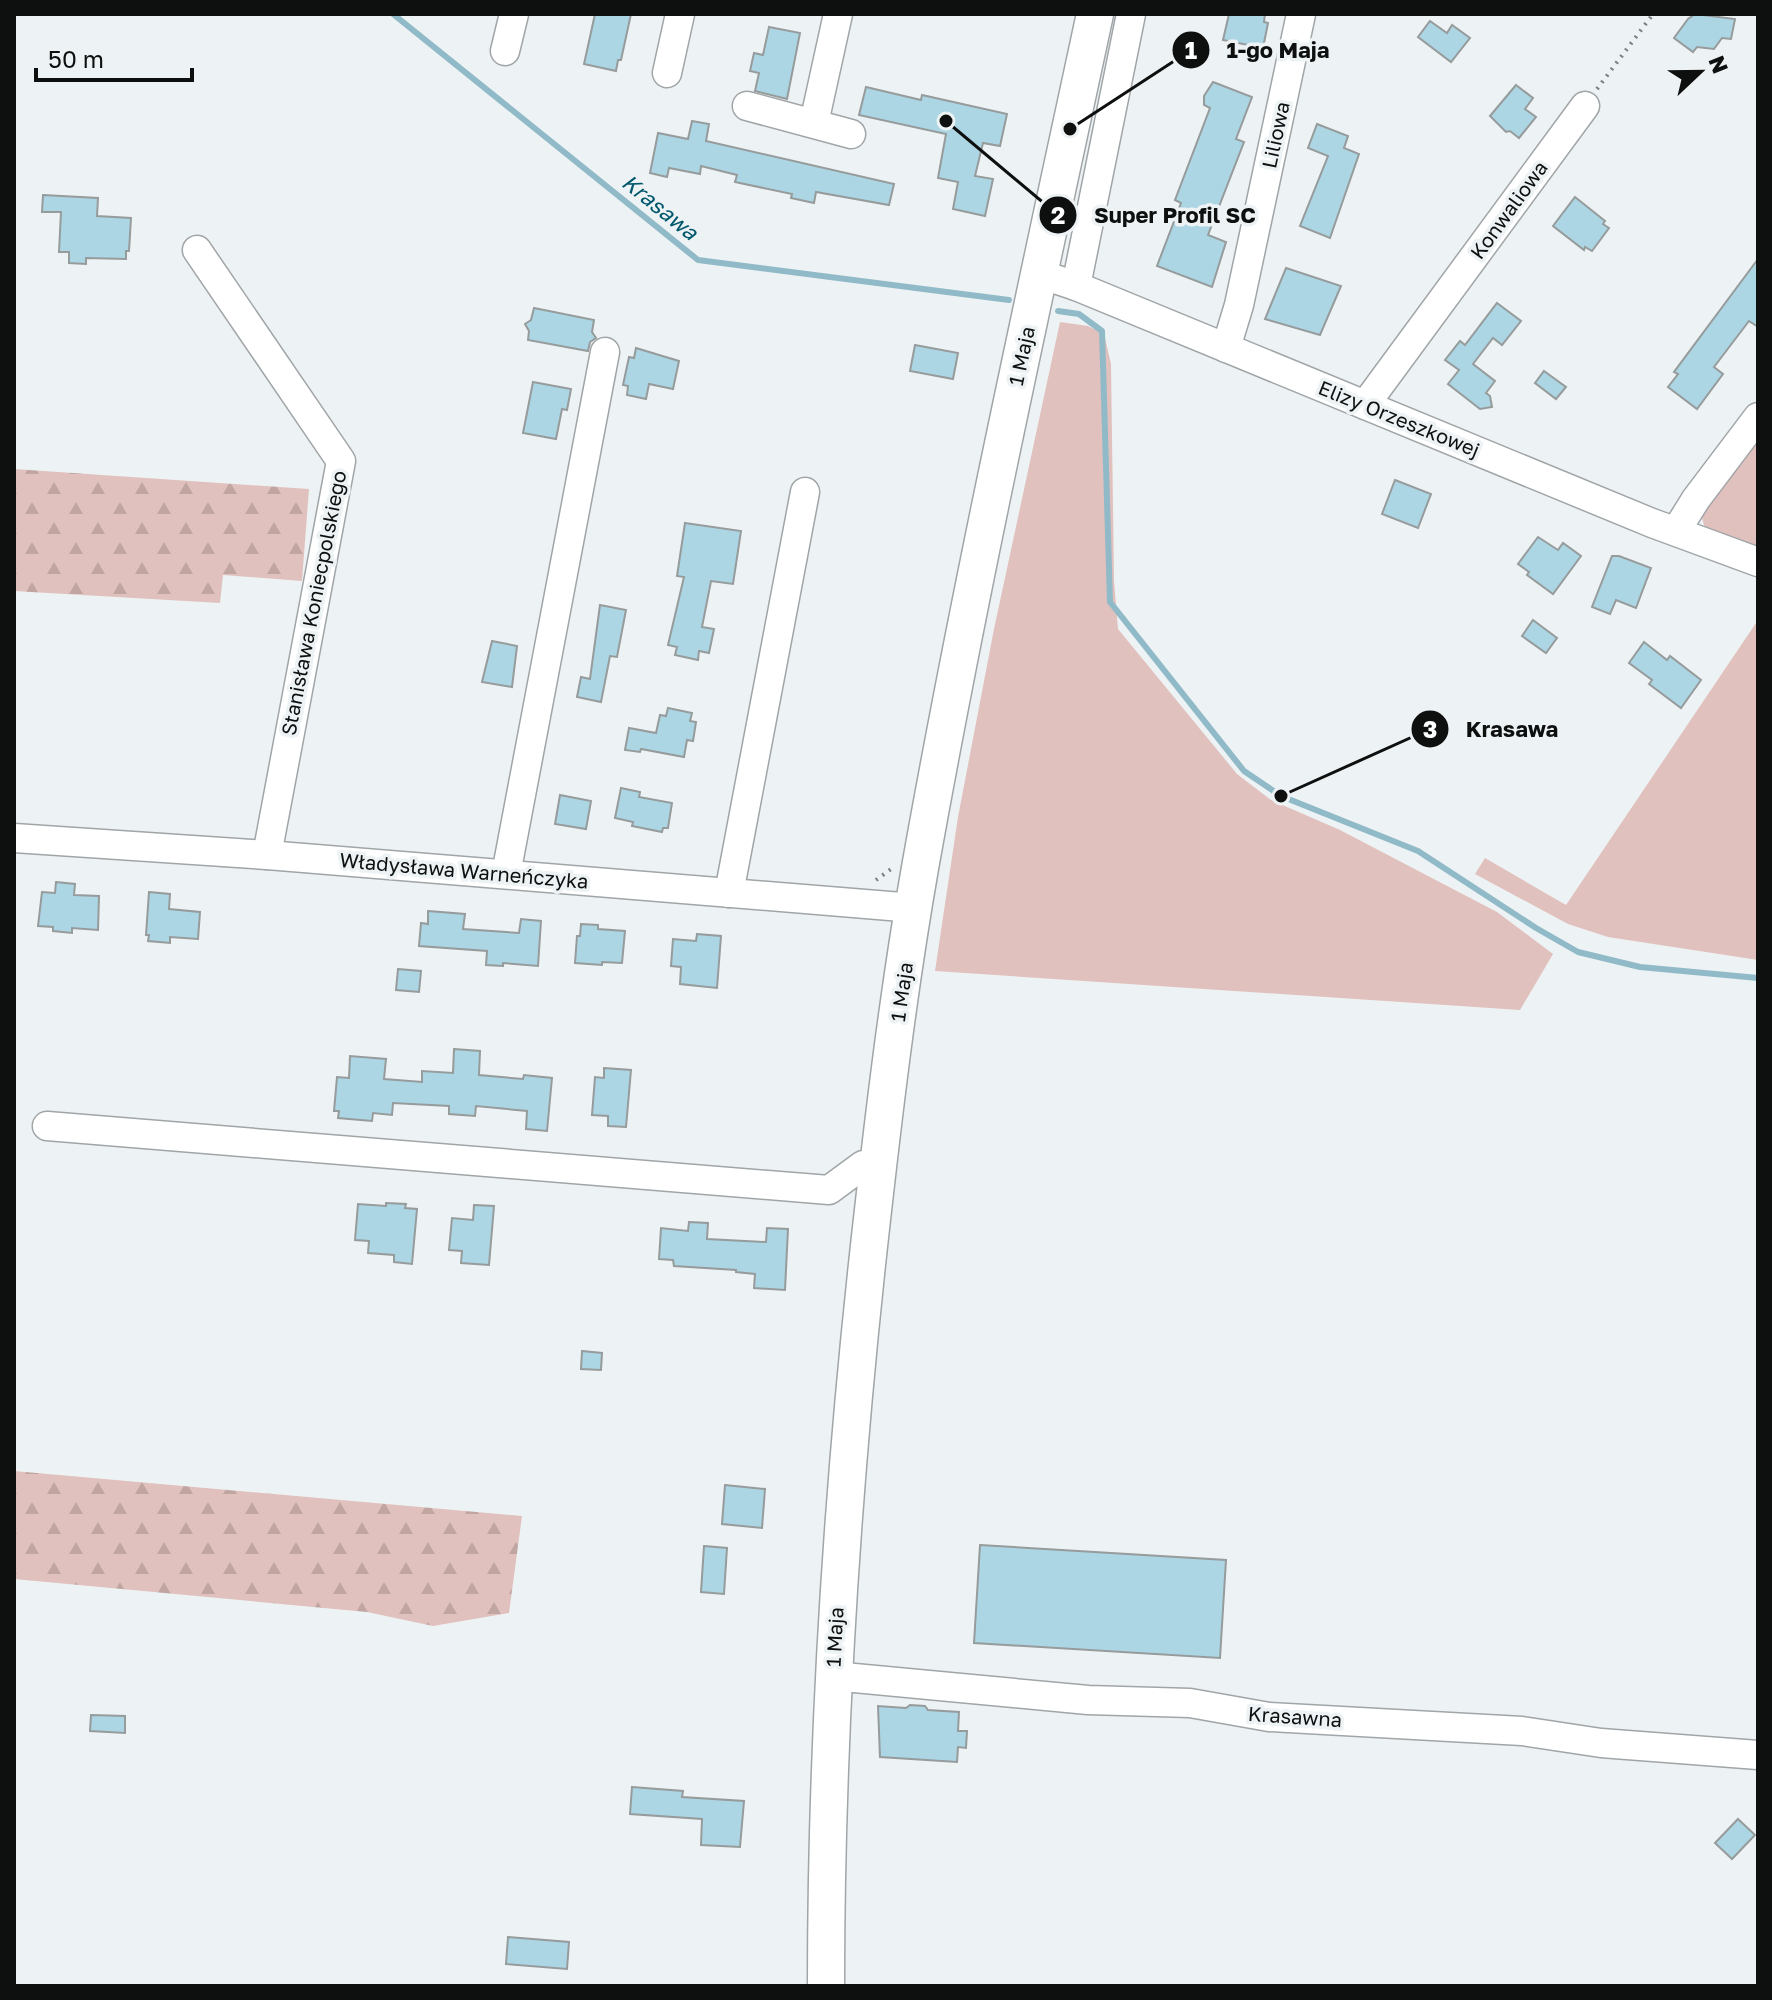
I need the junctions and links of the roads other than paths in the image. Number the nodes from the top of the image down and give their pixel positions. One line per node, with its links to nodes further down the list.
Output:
1 (514, 14): 7 (street)
2 (680, 14): 8 (street)
3 (838, 14): 11 (street)
4 (1095, 14): 14 (main road, 1 Maja)
5 (1131, 14): 15 (street)
6 (1301, 14): 16 (street, Liliowa)
7 (505, 51)
8 (667, 73)
9 (747, 106): 11 (street)
10 (1585, 106): 18 (street, Konwaliowa)
11 (814, 123): 12 (street)
12 (851, 134)
13 (197, 250): 24 (street, Stanisława Koniecpolskiego)
14 (1040, 274): 15 (street, Elizy Orzeszkowej); 27 (main road, 1 Maja)
15 (1076, 286): 16 (street, Elizy Orzeszkowej)
16 (1226, 348): 18 (street, Elizy Orzeszkowej)
17 (605, 352): 25 (street)
18 (1365, 405): 21 (street, Elizy Orzeszkowej)
19 (1758, 417): 21 (street)
20 (805, 492): 26 (street)
21 (1676, 531): 22 (street, Elizy Orzeszkowej)
22 (1758, 562)
23 (14, 838): 24 (street, Władysława Warneńczyka)
24 (267, 855): 25 (street, Władysława Warneńczyka)
25 (506, 874): 26 (street, Władysława Warneńczyka)
26 (729, 893): 27 (street, Władysława Warneńczyka)
27 (914, 908): 29 (main road, 1 Maja)
28 (47, 1126): 29 (street)
29 (878, 1167): 30 (main road, 1 Maja)
30 (833, 1676): 31 (street, Krasawna); 32 (main road, 1 Maja)
31 (1758, 1755)
32 (826, 1986)

